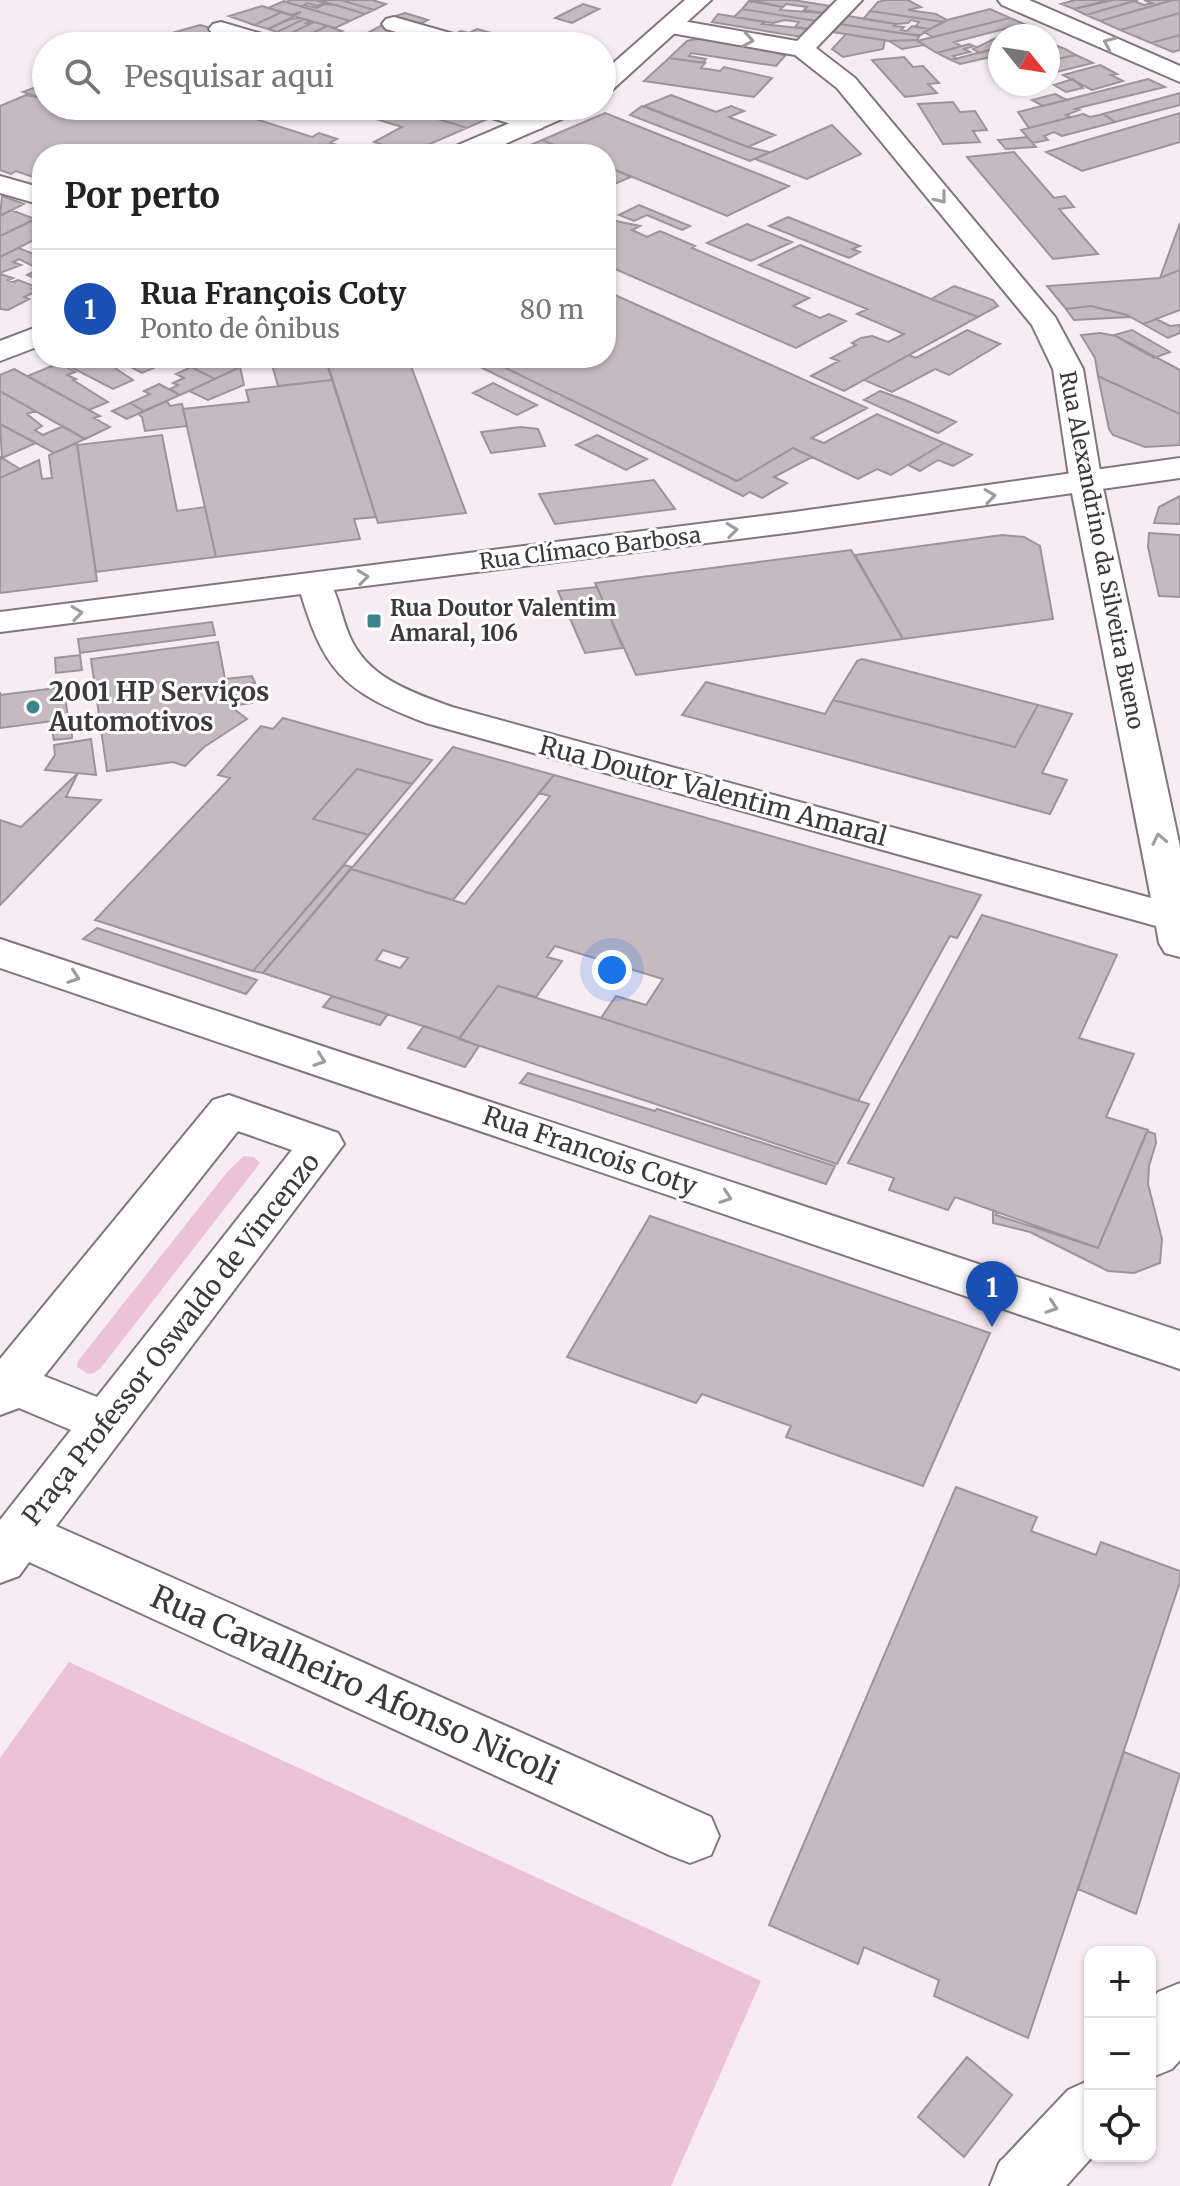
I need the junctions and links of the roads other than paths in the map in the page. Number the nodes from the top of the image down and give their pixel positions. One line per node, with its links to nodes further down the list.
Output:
1 (699, 0): 5 (street)
2 (850, 0): 9 (street)
3 (1010, 0): 11 (street, one-way to 3)
4 (394, 24): 8 (street)
5 (671, 26): 9 (street, Rua Alexandrino da Silveira Bueno, one-way to 9); 10 (street)
6 (221, 29): 7 (street)
7 (231, 32)
8 (422, 32)
9 (802, 49): 21 (street, Rua Alexandrino da Silveira Bueno, one-way to 21)
10 (616, 74)
11 (1180, 75)
12 (523, 120): 14 (street)
13 (540, 120): 14 (street)
14 (533, 123): 15 (street)
15 (484, 144)
16 (0, 184): 17 (street)
17 (32, 194)
18 (32, 338): 19 (street)
19 (0, 352)
20 (1180, 468): 21 (street, Rua Clímaco Barbosa)
21 (1086, 483): 22 (street, Rua Clímaco Barbosa, one-way to 21); 24 (street, Rua Alexandrino da Silveira Bueno, one-way to 21)
22 (315, 584): 23 (street, Rua Clímaco Barbosa, one-way to 22); 24 (street, Rua Doutor Valentim Amaral)
23 (0, 622)
24 (1178, 931)
25 (0, 953): 26 (street, Rua Francois Coty, one-way to 26)
26 (1180, 1350)
27 (5, 1389): 28 (street); 28 (street, Praça Professor Oswaldo de Vincenzo)
28 (107, 1423): 29 (street, Praça Professor Oswaldo de Vincenzo)
29 (10, 1547): 30 (street, Rua Cavalheiro Afonso Nicoli)
30 (690, 1836)
31 (1180, 2014): 32 (street)
32 (1156, 2040)
33 (1084, 2119): 34 (street)
34 (1024, 2185)

